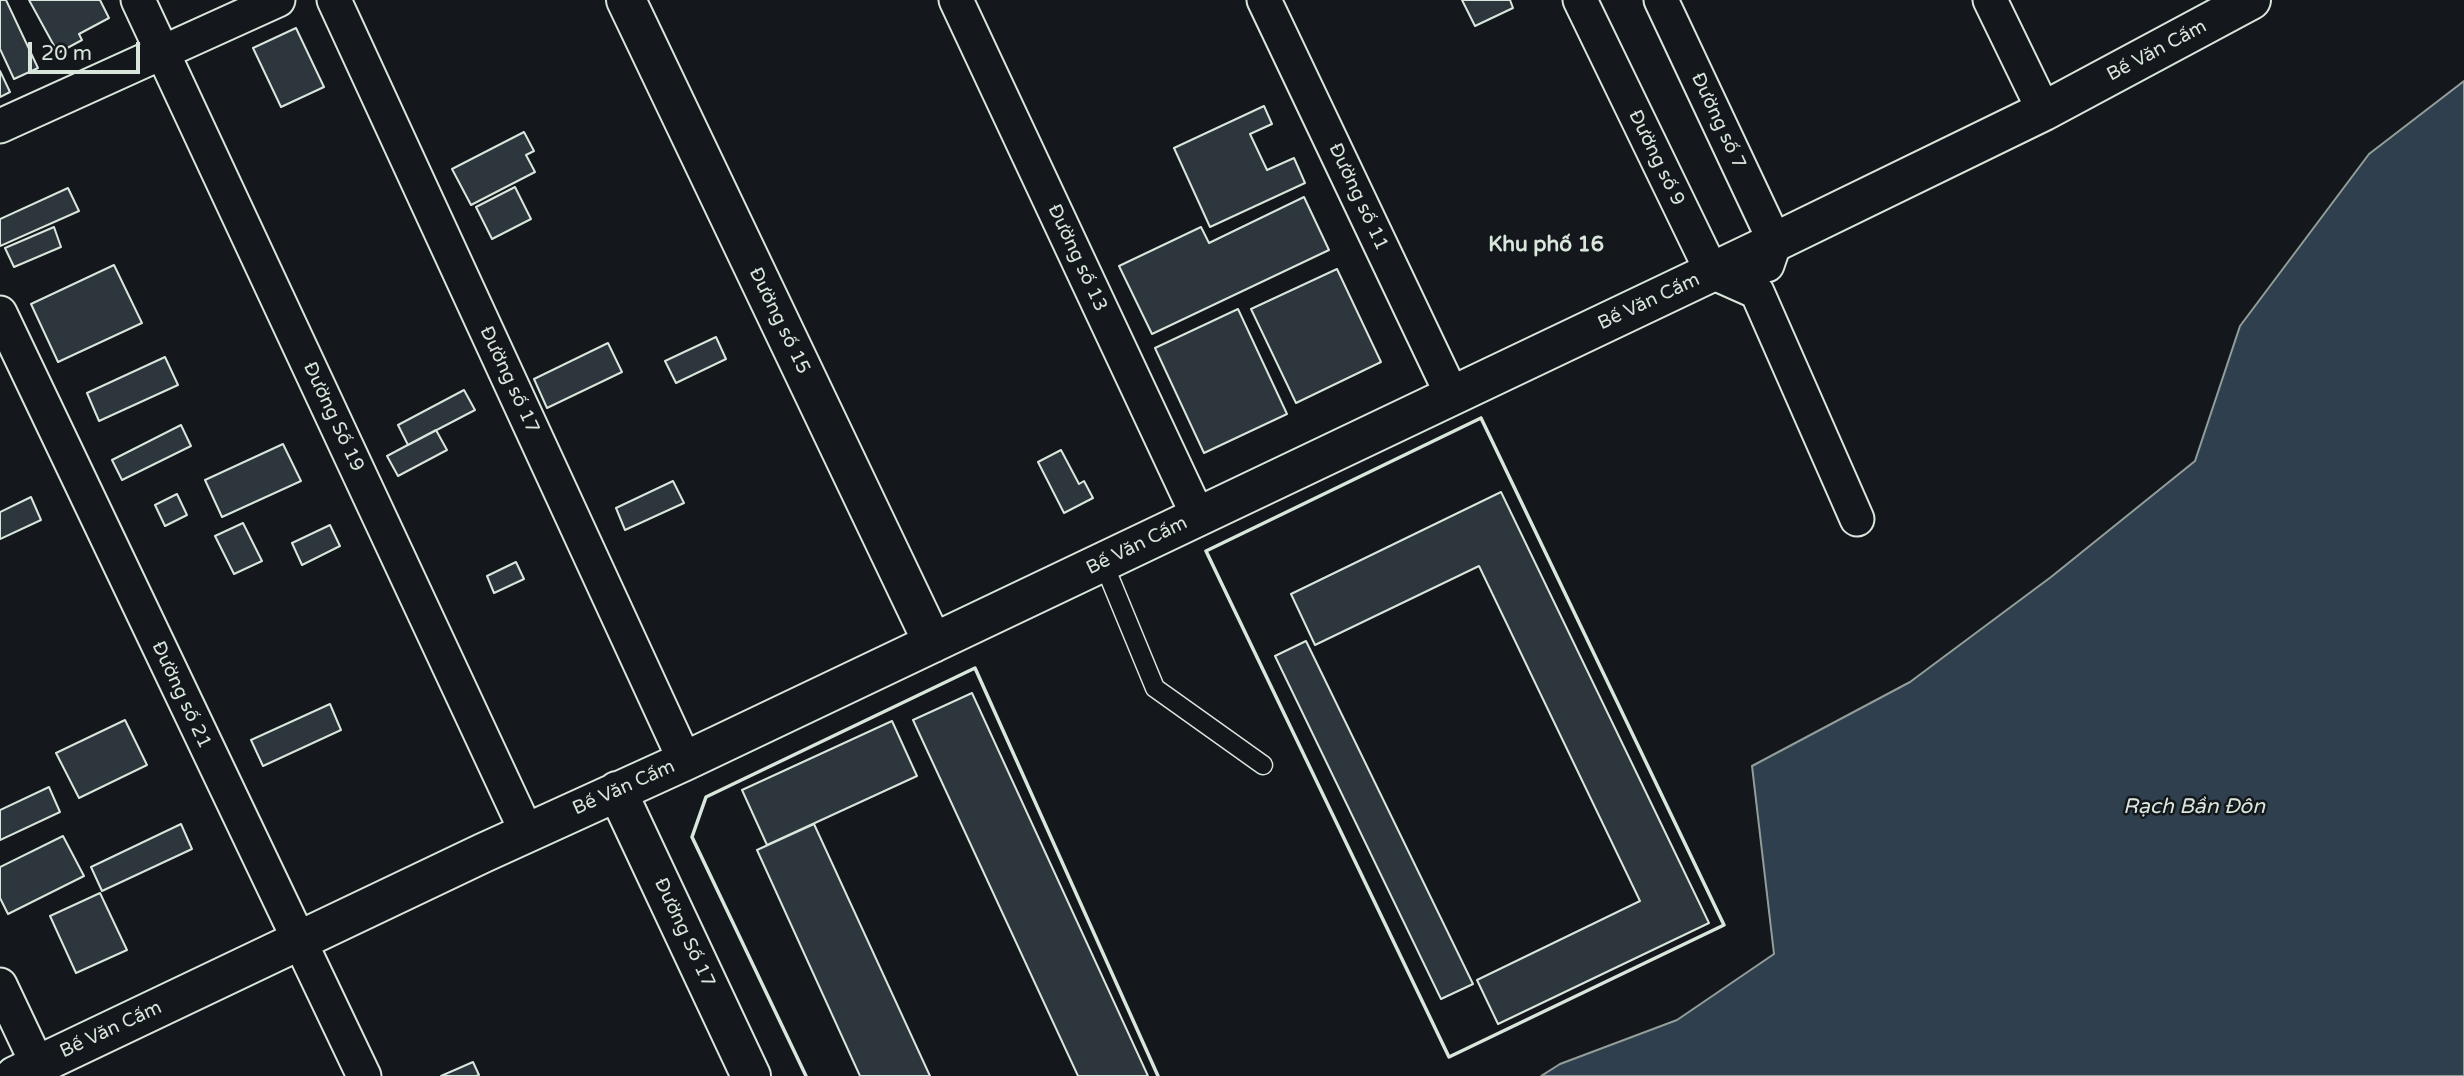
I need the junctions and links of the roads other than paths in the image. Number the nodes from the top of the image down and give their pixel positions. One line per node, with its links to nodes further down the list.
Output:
1 (138, 0): 11 (street, Đường Số 19)
2 (278, 0): 11 (street)
3 (334, 0): 23 (street, Đường số 17)
4 (626, 0): 22 (street, Đường số 15)
5 (956, 0): 19 (street, Đường số 13)
6 (1264, 0): 18 (street, Đường số 11)
7 (1580, 0): 15 (street, Đường số 9)
8 (1661, 0): 14 (street, Đường số 7)
9 (1990, 0): 12 (street)
10 (2251, 0): 12 (street, Bế Văn Cấm)
11 (162, 52): 13 (street); 26 (street, Đường Số 19)
12 (2044, 111): 14 (street, Bế Văn Cấm)
13 (0, 127)
14 (1775, 242): 15 (street, Bế Văn Cấm); 16 (street)
15 (1712, 272): 16 (street); 18 (street, Bế Văn Cấm)
16 (1757, 292): 20 (street)
17 (0, 313): 27 (street, Đường số 21)
18 (1452, 395): 19 (street, Bế Văn Cấm)
19 (1198, 516): 21 (street, Bế Văn Cấm)
20 (1857, 519)
21 (1103, 562): 22 (street, Bế Văn Cấm); 24 (lane)
22 (933, 643): 23 (street, Bế Văn Cấm)
23 (685, 761): 25 (street, Bế Văn Cấm)
24 (1263, 765)
25 (617, 791): 26 (street, Bế Văn Cấm); 31 (street, Đường Số 17)
26 (527, 833): 27 (street, Bế Văn Cấm)
27 (301, 940): 29 (street, Bế Văn Cấm); 30 (street, Đường số 21)
28 (0, 985): 29 (street)
29 (32, 1073)
30 (364, 1076)
31 (751, 1076)

